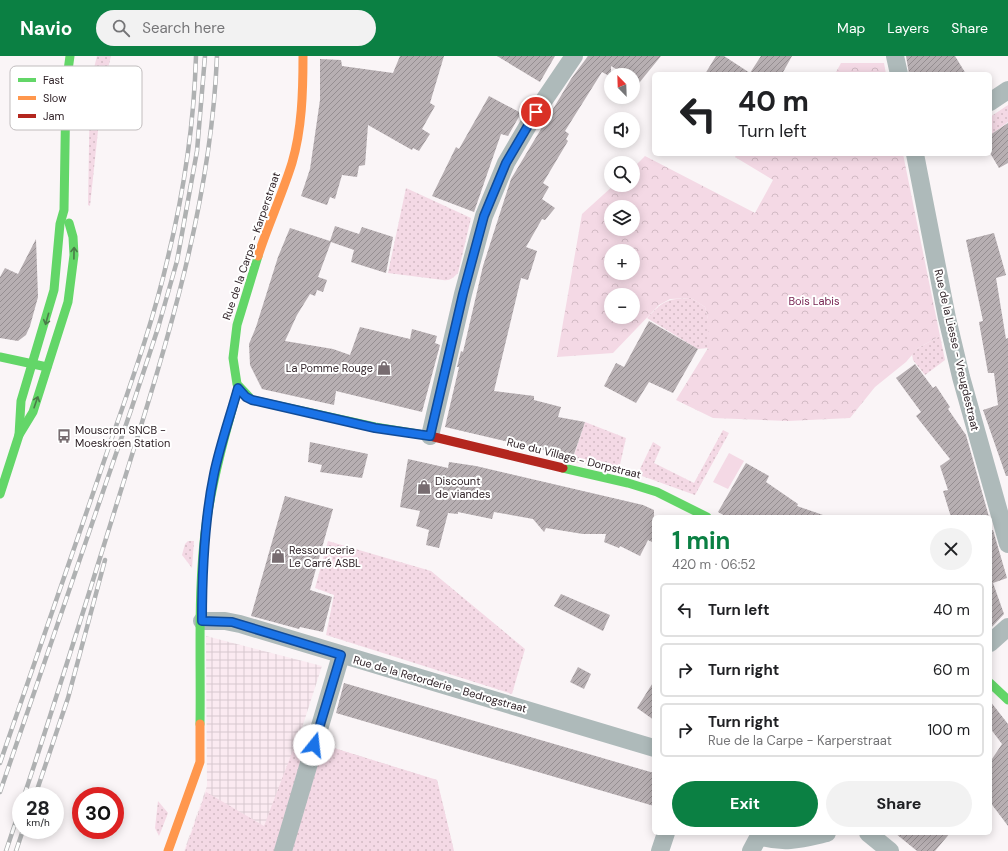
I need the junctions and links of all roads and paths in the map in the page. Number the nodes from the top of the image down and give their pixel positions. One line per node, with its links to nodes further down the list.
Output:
1 (70, 56): 5 (street)
2 (302, 56): 15 (street, Rue de la Carpe - Karperstraat)
3 (574, 56): 17 (street)
4 (895, 56): 6 (street)
5 (69, 66)
6 (899, 72)
7 (1008, 90): 8 (street)
8 (992, 101)
9 (65, 130): 11 (street)
10 (915, 156): 20 (street, Rue de la Liesse - Vreugdestraat)
11 (64, 210): 13 (street, one-way to 13); 14 (street, one-way to 11)
12 (0, 357): 13 (street)
13 (33, 363): 14 (street); 16 (street)
14 (48, 367): 16 (street, one-way to 14)
15 (238, 388): 17 (street); 21 (street)
16 (20, 435): 18 (street)
17 (430, 436): 19 (street, Rue du Village - Dorpstraat)
18 (0, 494)
19 (704, 515)
20 (1008, 544)
21 (202, 621): 24 (street, Rue de la Retorderie - Bedrogstraat); 32 (street)
22 (1008, 627): 23 (street)
23 (992, 641)
24 (341, 655): 27 (street, Rue de la Retorderie - Bedrogstraat); 33 (street)
25 (992, 685): 26 (street)
26 (1008, 700)
27 (652, 747)
28 (665, 835): 34 (street)
29 (818, 835): 31 (street)
30 (870, 835): 35 (street)
31 (757, 840)
32 (168, 851)
33 (283, 851)
34 (660, 851)
35 (890, 851)

